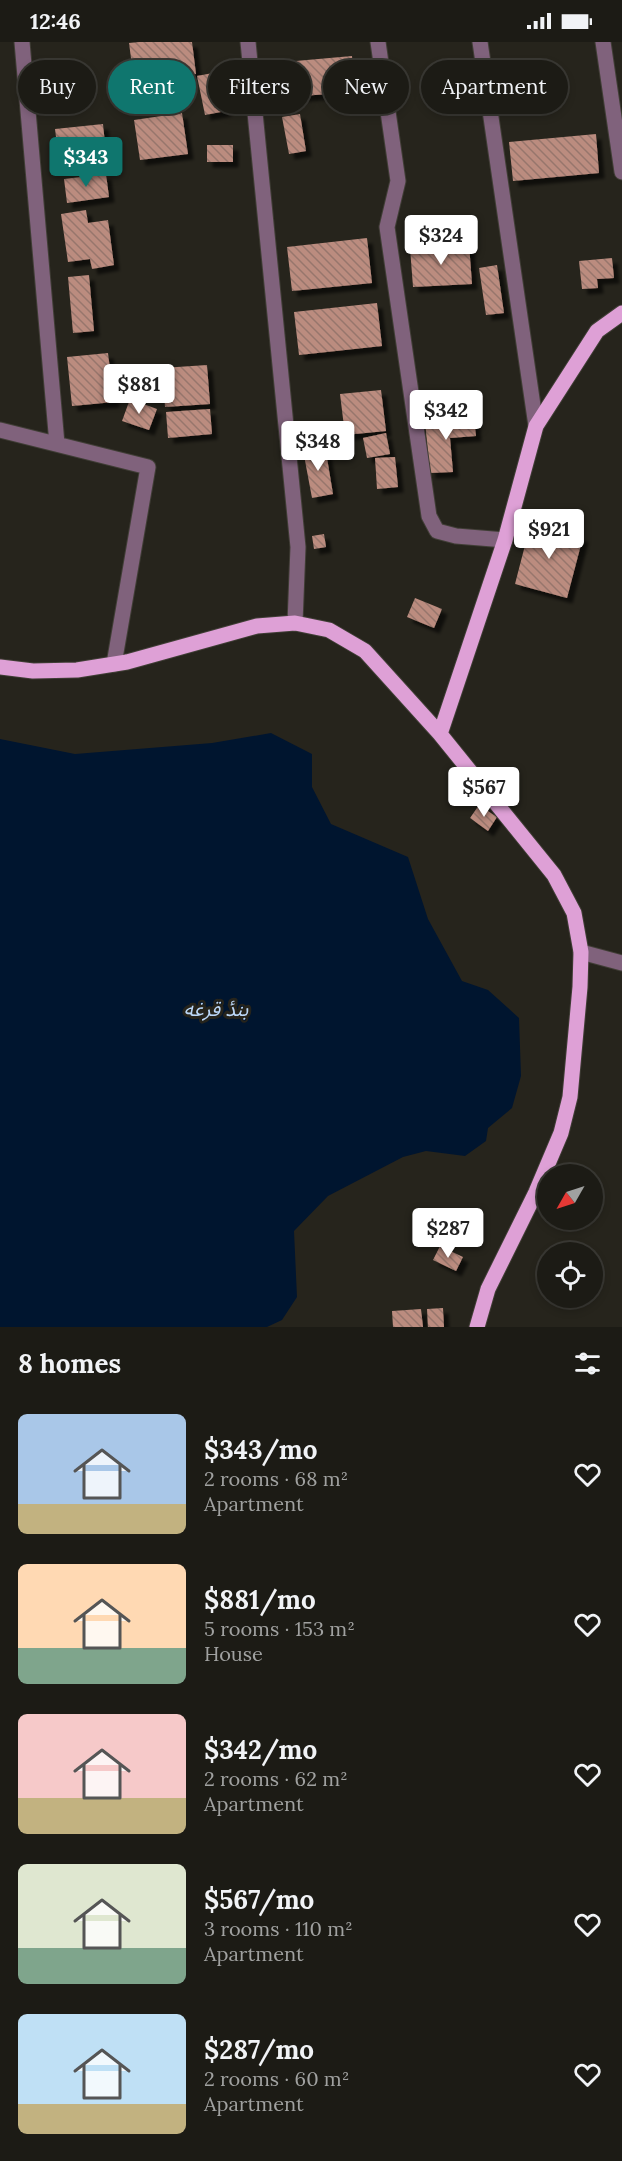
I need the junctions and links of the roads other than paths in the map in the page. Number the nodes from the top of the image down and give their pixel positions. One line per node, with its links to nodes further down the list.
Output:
1 (21, 42): 10 (street)
2 (248, 42): 12 (street)
3 (378, 42): 11 (street)
4 (480, 42): 8 (street)
5 (603, 42): 6 (street)
6 (622, 172)
7 (622, 313): 8 (main road)
8 (536, 426): 11 (main road)
9 (0, 430): 10 (street)
10 (57, 444): 13 (street)
11 (506, 540): 15 (main road)
12 (295, 623): 13 (main road); 15 (main road)
13 (114, 664): 14 (main road)
14 (0, 668)
15 (440, 734): 16 (main road)
16 (581, 952): 17 (street); 18 (main road)
17 (622, 963)
18 (477, 1327)

